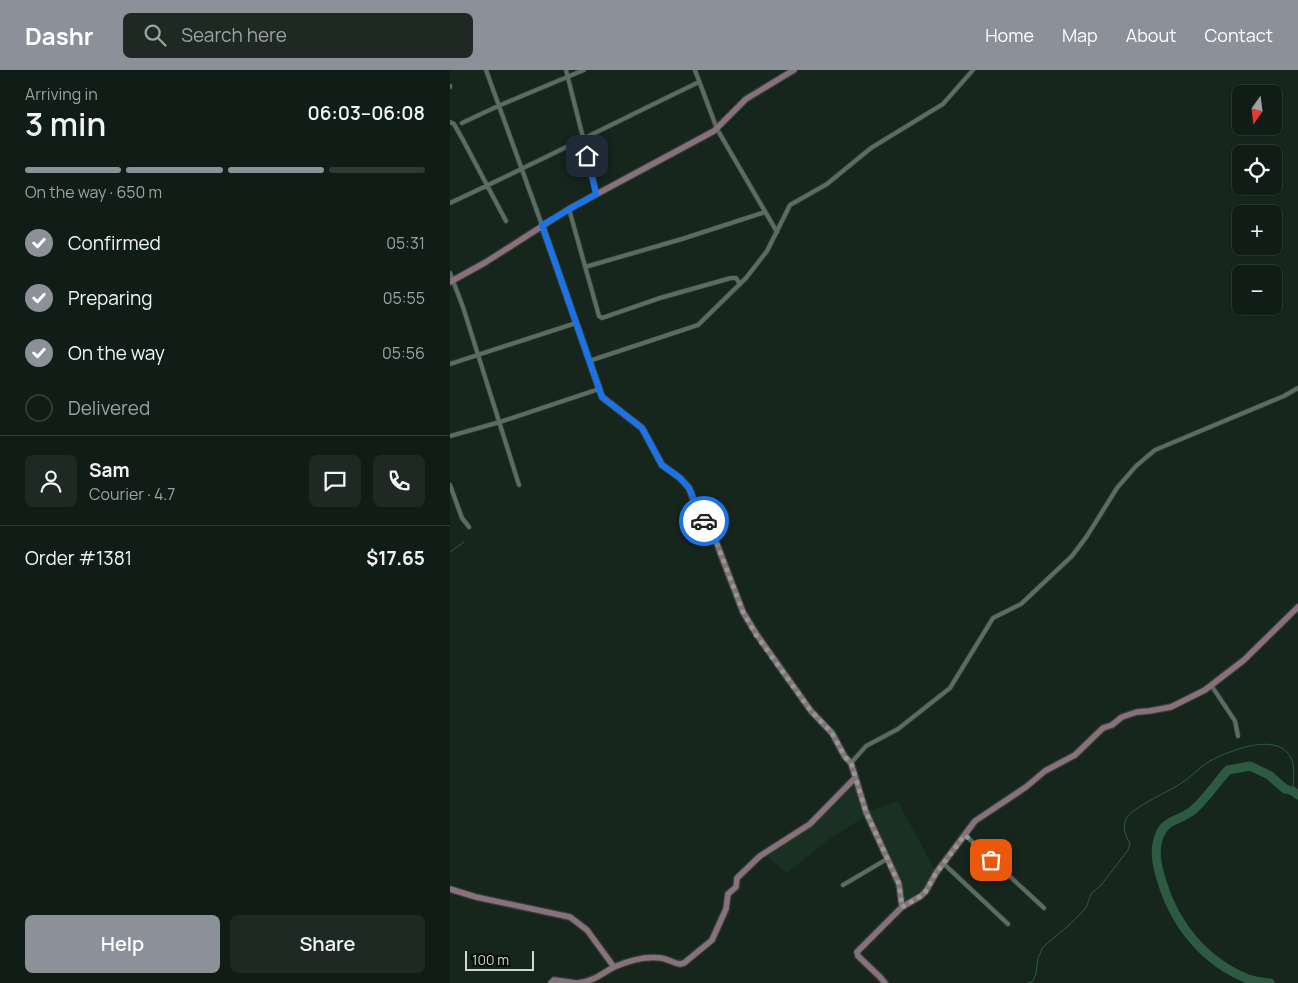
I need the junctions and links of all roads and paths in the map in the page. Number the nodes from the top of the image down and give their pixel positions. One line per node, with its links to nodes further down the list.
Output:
1 (486, 70): 9 (street)
2 (566, 70): 7 (street)
3 (584, 70): 7 (street)
4 (695, 70): 8 (street)
5 (794, 70): 14 (street)
6 (973, 70): 24 (street)
7 (568, 76): 9 (street); 15 (street)
8 (699, 82): 14 (street); 15 (street)
9 (498, 106): 11 (street); 16 (street)
10 (450, 122): 12 (street)
11 (462, 123)
12 (455, 126): 13 (street); 17 (street)
13 (450, 128)
14 (716, 129): 18 (street); 21 (street)
15 (582, 138): 16 (street); 18 (street)
16 (521, 170): 17 (street); 23 (street)
17 (487, 186): 19 (street); 22 (street)
18 (596, 194): 20 (street)
19 (450, 203)
20 (569, 209): 23 (street); 25 (street)
21 (765, 212): 24 (street); 25 (street)
22 (506, 221)
23 (542, 225): 27 (street); 29 (street)
24 (777, 232): 28 (street)
25 (585, 267): 28 (street)
26 (450, 273): 27 (street)
27 (452, 281): 30 (street)
28 (740, 284): 31 (street)
29 (576, 324): 30 (street); 31 (street)
30 (478, 356): 32 (street); 35 (street)
31 (589, 360): 34 (street)
32 (450, 364)
33 (1298, 388): 43 (street)
34 (599, 390): 35 (street); 43 (street)
35 (500, 422): 36 (street); 38 (street)
36 (450, 436)
37 (450, 485): 39 (street)
38 (519, 485)
39 (469, 527)
40 (1298, 607): 41 (street)
41 (1211, 685): 42 (street); 45 (street)
42 (1238, 736)
43 (851, 763): 44 (street)
44 (855, 778): 46 (street); 53 (street)
45 (965, 835): 47 (street); 51 (street)
46 (887, 858): 48 (street); 50 (street)
47 (944, 864): 50 (street); 52 (street)
48 (843, 885)
49 (450, 889): 53 (street)
50 (902, 907): 56 (street)
51 (1044, 908)
52 (1008, 924)
53 (614, 967): 55 (street)
54 (551, 983): 55 (street)
55 (577, 983)
56 (885, 983)

